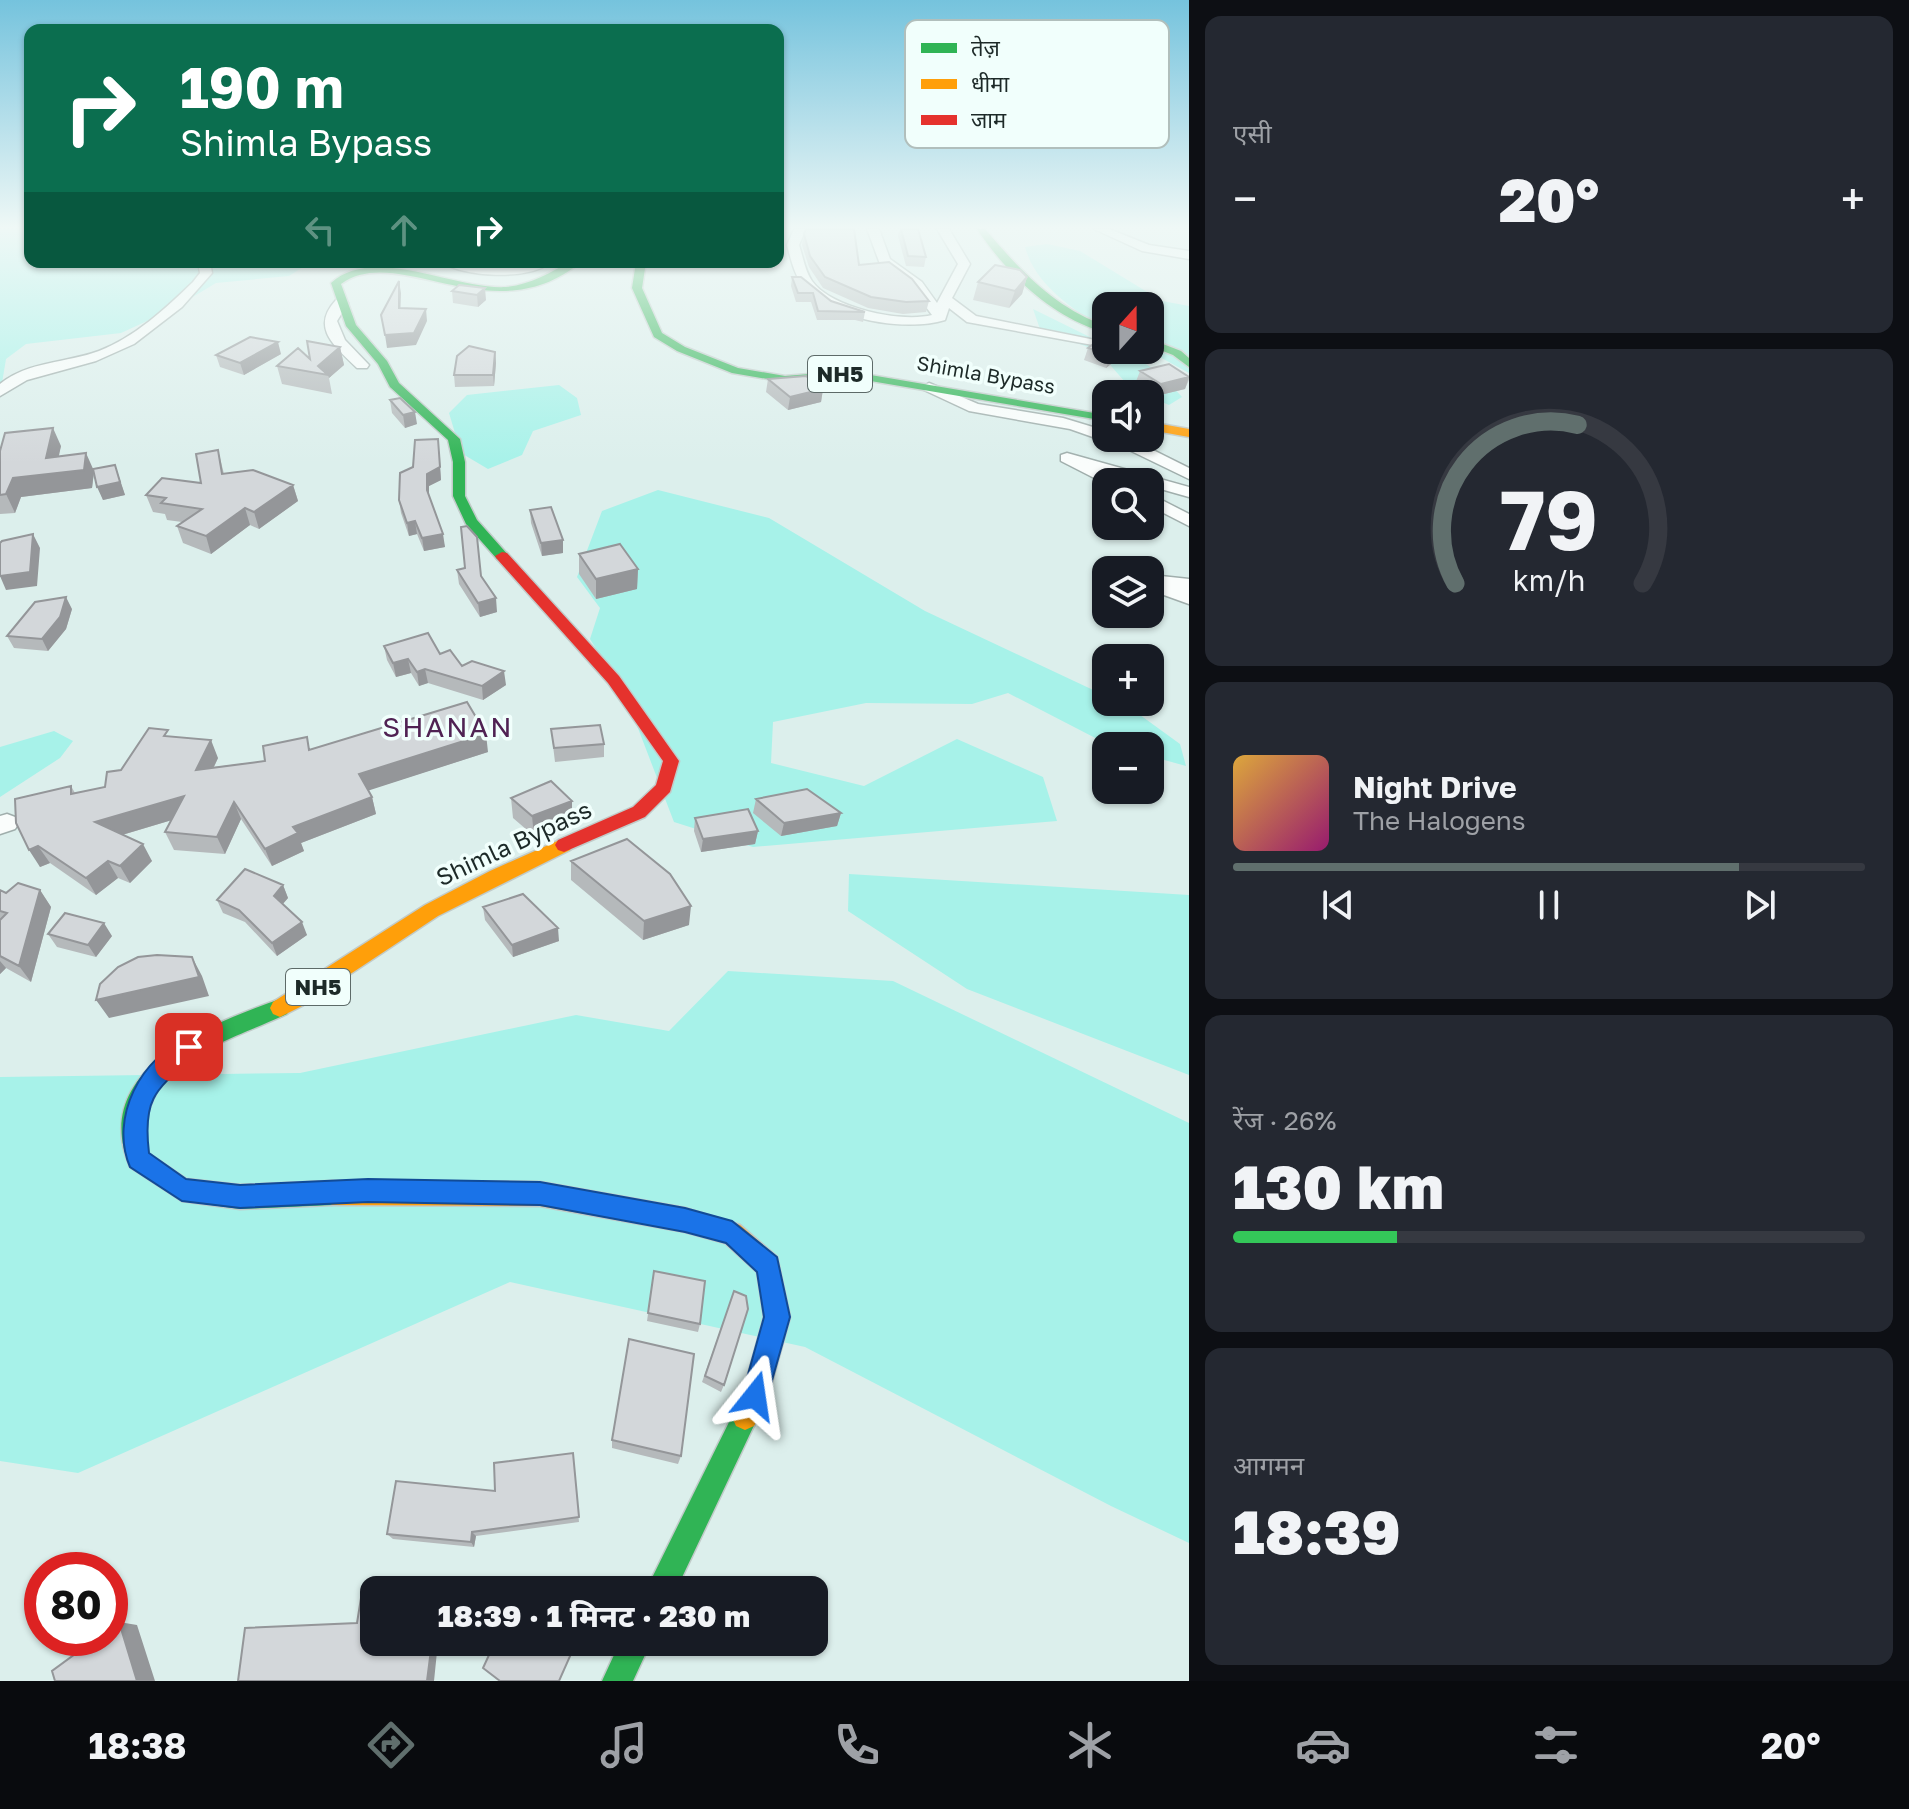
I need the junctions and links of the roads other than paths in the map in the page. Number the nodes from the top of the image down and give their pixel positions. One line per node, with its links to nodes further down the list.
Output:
1 (170, 307): 17 (street)
2 (337, 307): 15 (street)
3 (343, 307): 32 (highway, Shimla Bypass / NH5)
4 (644, 307): 16 (highway, Shimla Bypass / NH5)
5 (851, 307): 10 (street)
6 (933, 307): 10 (street)
7 (943, 307): 10 (street)
8 (956, 307): 12 (street)
9 (1049, 307): 11 (highway)
10 (940, 317)
11 (1092, 331)
12 (1092, 334)
13 (1164, 348): 14 (highway)
14 (1189, 364)
15 (362, 365)
16 (929, 387): 18 (highway, Shimla Bypass / NH5); 20 (street)
17 (0, 391)
18 (1092, 416)
19 (1164, 429): 21 (highway)
20 (1092, 433)
21 (1189, 433)
22 (1145, 452): 25 (street)
23 (1103, 468): 24 (street)
24 (1092, 470)
25 (1189, 474)
26 (1164, 485): 27 (street)
27 (1189, 492)
28 (1164, 507): 29 (street)
29 (1189, 521)
30 (1189, 585): 31 (street)
31 (1189, 598)
32 (668, 1576)
33 (629, 1656): 34 (highway)
34 (617, 1681)

